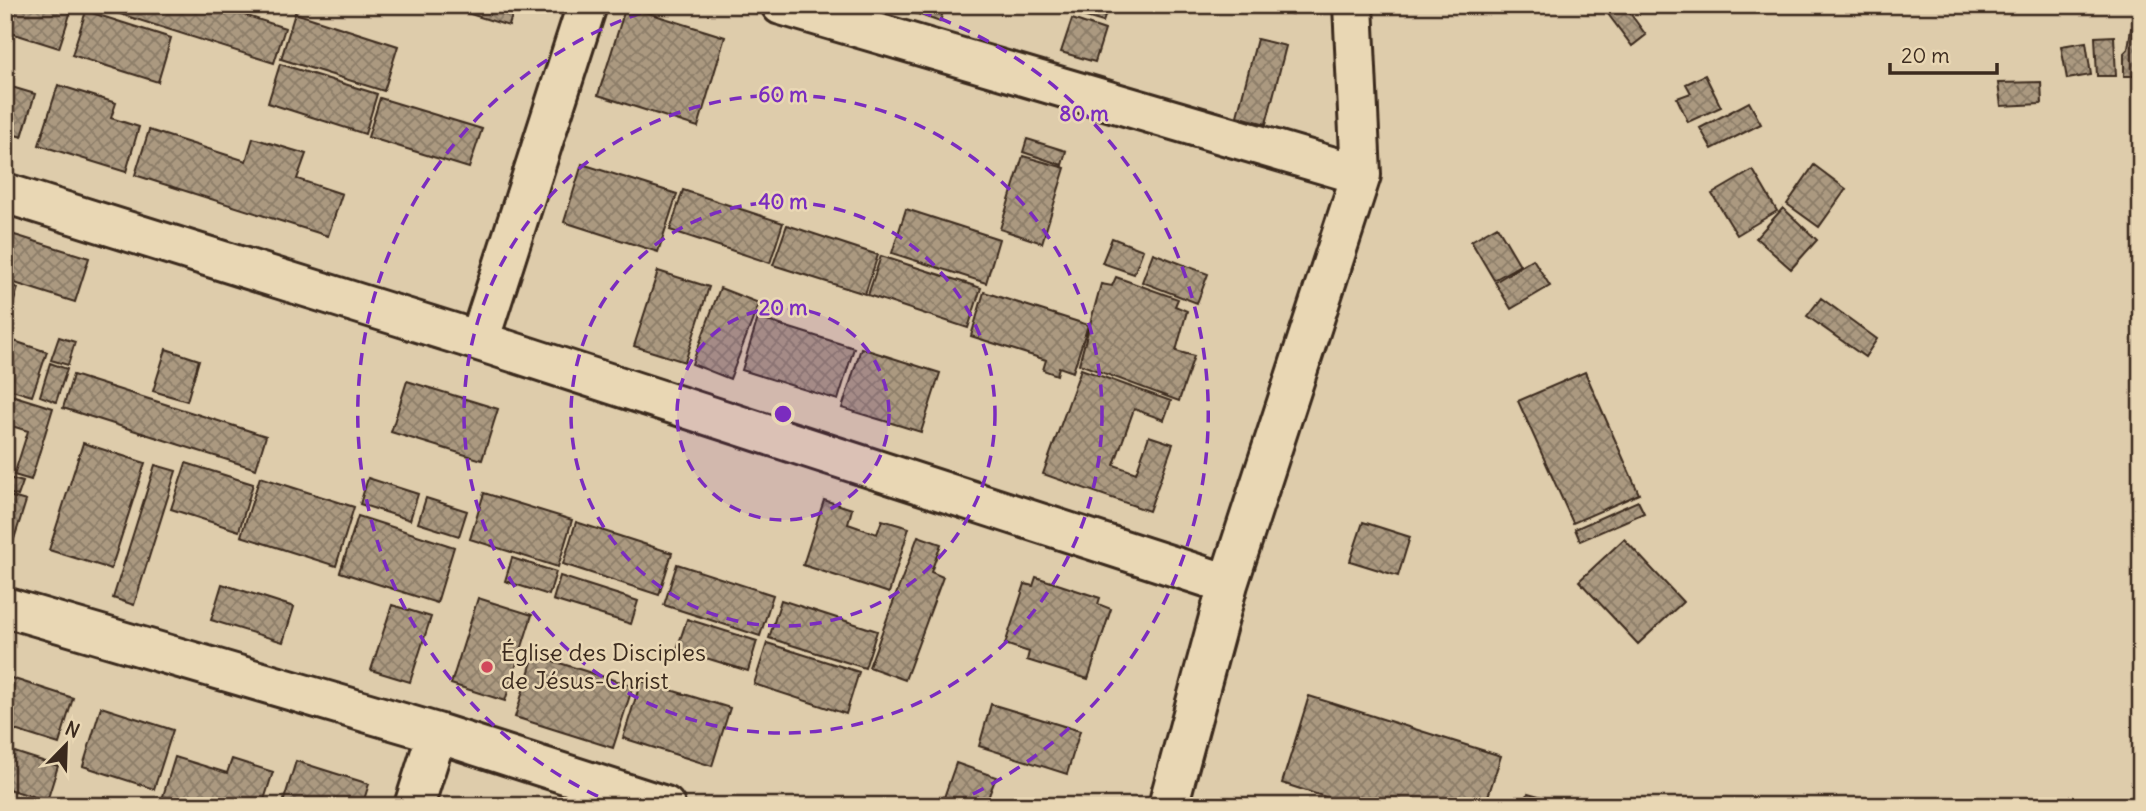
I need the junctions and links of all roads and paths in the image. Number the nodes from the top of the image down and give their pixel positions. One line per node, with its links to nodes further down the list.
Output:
1 (587, 5): 6 (street)
2 (781, 5): 4 (street)
3 (1353, 5): 4 (street)
4 (1362, 176): 7 (street)
5 (5, 193): 6 (street)
6 (479, 341): 7 (street)
7 (1228, 584): 12 (street)
8 (5, 607): 9 (street)
9 (437, 733): 10 (street); 11 (street)
10 (414, 806)
11 (665, 806)
12 (1168, 806)

